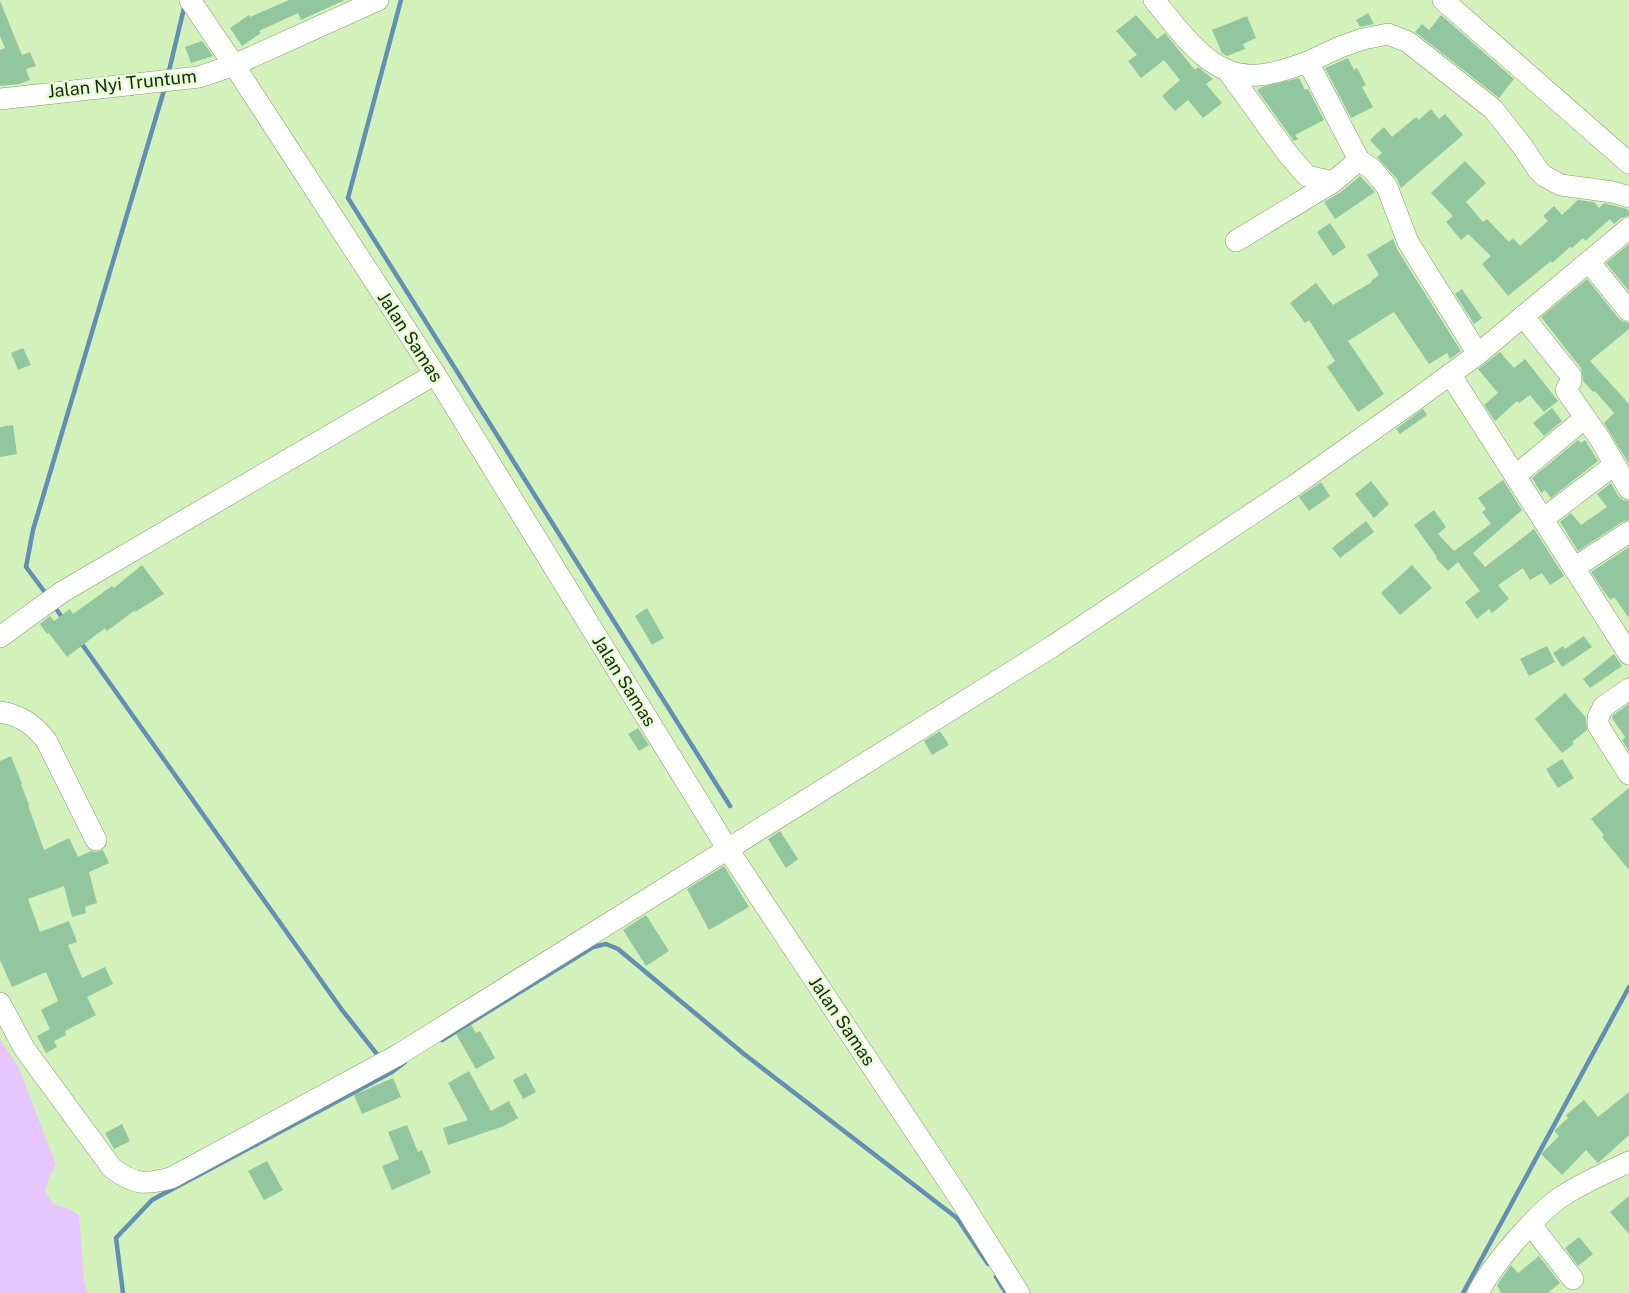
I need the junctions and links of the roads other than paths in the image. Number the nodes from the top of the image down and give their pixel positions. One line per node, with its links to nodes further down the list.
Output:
1 (378, 0): 6 (street, Jalan Nyi Truntum)
2 (1154, 0): 7 (street)
3 (1443, 0): 10 (street)
4 (192, 5): 6 (street, Jalan Samas)
5 (1308, 62): 7 (street); 9 (street); 12 (street)
6 (234, 65): 8 (street, Jalan Nyi Truntum); 19 (street, Jalan Samas)
7 (1227, 70): 11 (street)
8 (0, 99)
9 (1359, 160): 11 (street); 18 (street)
10 (1629, 163)
11 (1332, 182): 14 (street)
12 (1629, 197)
13 (1629, 228): 15 (street)
14 (1236, 241)
15 (1589, 262): 16 (street); 17 (street)
16 (1629, 311)
17 (1523, 316): 18 (street); 21 (street)
18 (1478, 354): 20 (street)
19 (435, 374): 28 (street); 34 (street, Jalan Samas)
20 (1450, 374): 23 (street); 34 (street)
21 (1585, 418): 22 (street); 23 (street)
22 (1614, 465): 24 (street); 25 (street)
23 (1515, 476): 25 (street)
24 (1629, 489)
25 (1542, 519): 27 (street)
26 (1629, 532): 27 (street)
27 (1574, 568): 29 (street)
28 (0, 637)
29 (1627, 648)
30 (1629, 689): 32 (street)
31 (0, 712): 33 (street)
32 (1629, 774)
33 (96, 840)
34 (727, 848): 35 (street); 39 (street, Jalan Samas)
35 (0, 1003)
36 (1629, 1162): 37 (street)
37 (1531, 1225): 38 (street); 40 (street)
38 (1573, 1280)
39 (1019, 1293)
40 (1478, 1293)

